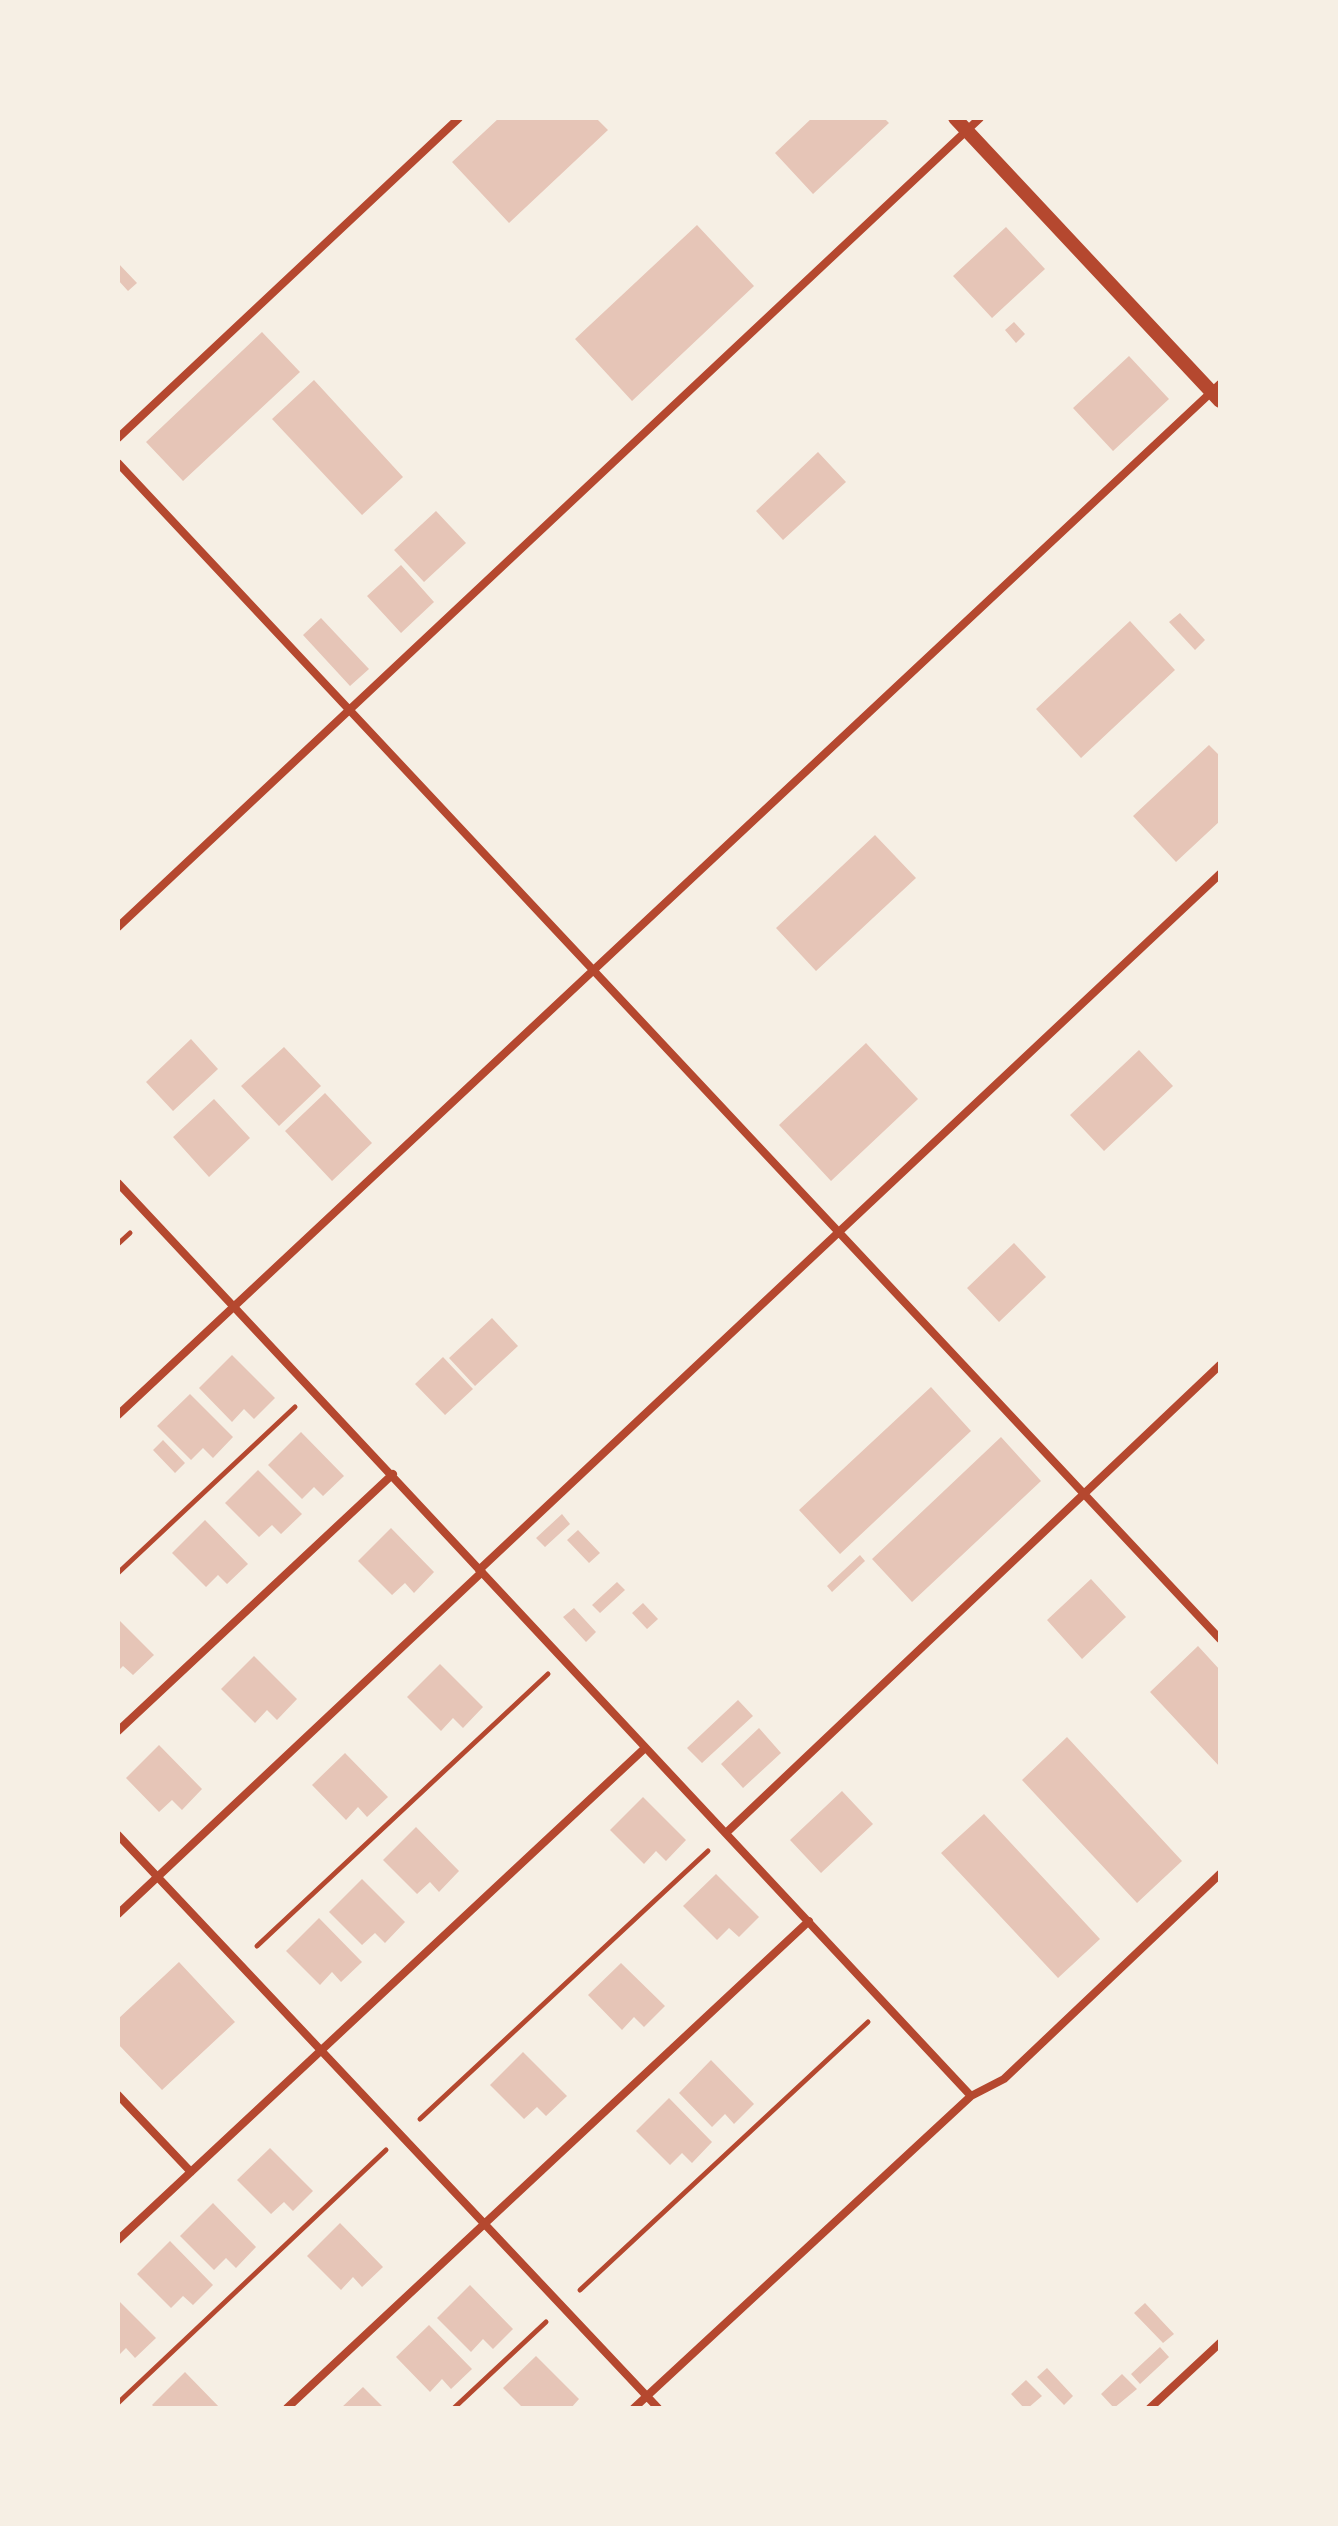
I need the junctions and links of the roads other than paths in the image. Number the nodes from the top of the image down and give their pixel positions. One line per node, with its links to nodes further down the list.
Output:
1 (459, 118): 6 (street)
2 (955, 118): 4 (street)
3 (980, 118): 4 (street)
4 (967, 130): 5 (street); 8 (street)
5 (1217, 392): 11 (street)
6 (118, 438)
7 (118, 463): 8 (street)
8 (350, 710): 10 (street); 11 (street)
9 (1220, 874): 13 (street)
10 (118, 927)
11 (595, 971): 13 (street); 14 (street)
12 (118, 1183): 14 (street)
13 (838, 1232): 18 (street); 19 (street)
14 (236, 1306): 16 (street); 17 (street)
15 (1220, 1365): 18 (street)
16 (118, 1415)
17 (393, 1474): 19 (street); 21 (street)
18 (1083, 1493): 20 (street); 23 (street)
19 (480, 1571): 22 (street); 26 (street)
20 (1220, 1639)
21 (118, 1731)
22 (645, 1748): 23 (street); 29 (street)
23 (726, 1833): 28 (street)
24 (118, 1835): 26 (street)
25 (1220, 1874): 31 (street)
26 (157, 1878): 27 (street); 29 (street)
27 (118, 1914)
28 (809, 1921): 31 (street); 33 (street)
29 (320, 2051): 32 (street); 33 (street)
30 (118, 2095): 32 (street)
31 (971, 2096): 36 (street)
32 (191, 2172): 34 (street)
33 (484, 2226): 36 (street); 37 (street)
34 (118, 2240)
35 (1220, 2343): 40 (street)
36 (647, 2396): 38 (street); 39 (street)
37 (287, 2408)
38 (634, 2408)
39 (658, 2408)
40 (1150, 2408)

